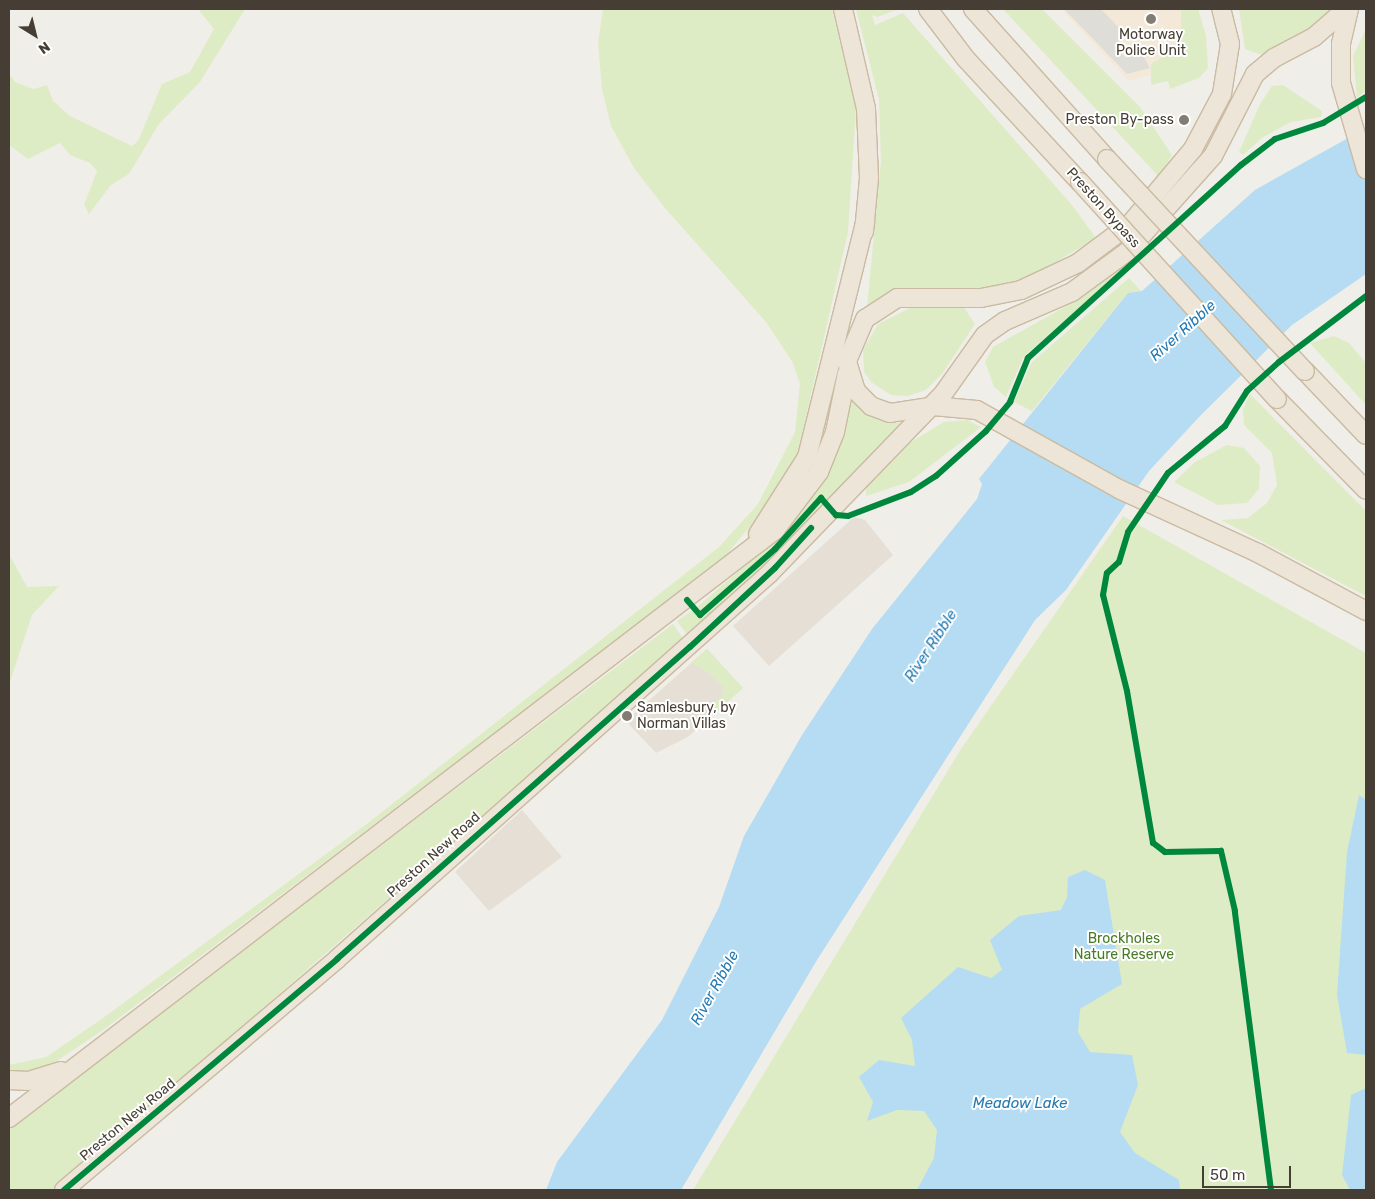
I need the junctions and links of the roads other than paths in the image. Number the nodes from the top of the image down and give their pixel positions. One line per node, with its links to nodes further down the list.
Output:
1 (844, 9): 7 (highway)
2 (928, 9): 11 (highway, Preston Bypass, bridge)
3 (973, 9): 10 (highway, bridge)
4 (1222, 9): 8 (highway)
5 (1347, 9): 6 (highway); 9 (highway, Preston New Road)
6 (1366, 169)
7 (865, 222): 8 (highway); 12 (highway)
8 (847, 367): 9 (highway); 12 (highway)
9 (932, 406): 13 (highway); 17 (highway, Preston New Road)
10 (1366, 435)
11 (1366, 490)
12 (738, 560): 14 (highway)
13 (1366, 611)
14 (95, 1052): 15 (highway); 16 (highway)
15 (9, 1080)
16 (9, 1118)
17 (64, 1190)

